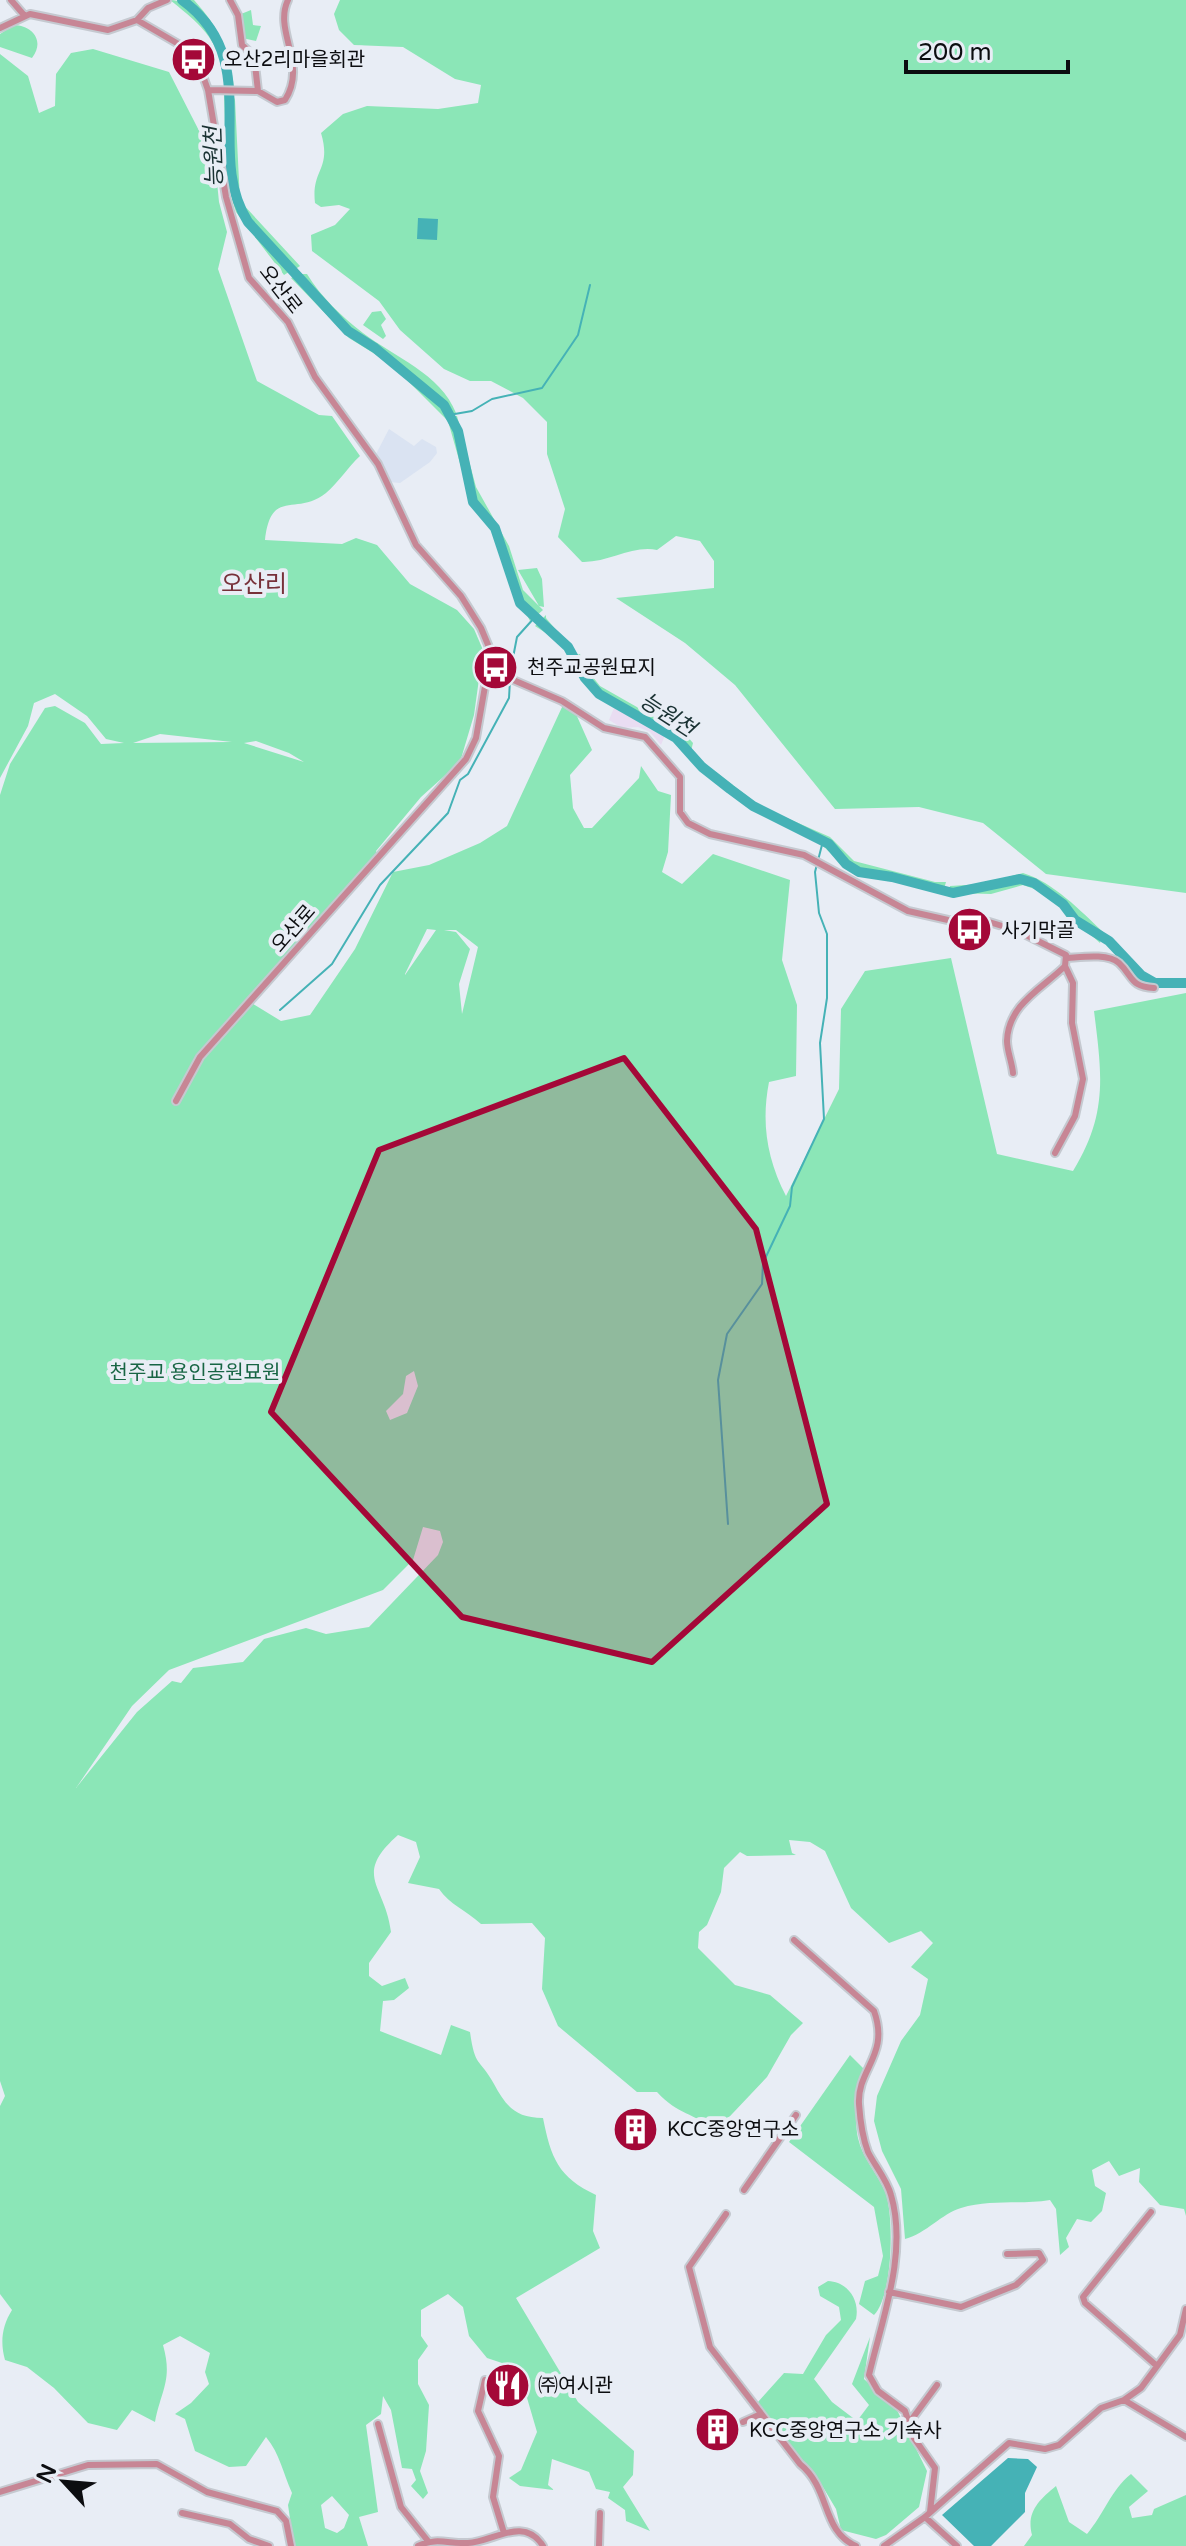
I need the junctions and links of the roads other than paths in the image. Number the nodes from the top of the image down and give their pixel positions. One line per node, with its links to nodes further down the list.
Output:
1 (11, 0): 5 (street)
2 (167, 0): 6 (street)
3 (230, 0): 9 (street)
4 (288, 0): 9 (street)
5 (24, 15): 6 (street); 7 (street)
6 (137, 20): 8 (street, 오산로)
7 (0, 28)
8 (208, 90): 9 (street); 10 (street, 오산로)
9 (258, 91)
10 (491, 652): 11 (street, 오산로); 15 (street, 오산로)
11 (1068, 958): 12 (street); 13 (street)
12 (1065, 966): 14 (street); 16 (street)
13 (1154, 988)
14 (1013, 1073)
15 (176, 1101)
16 (1055, 1153)
17 (794, 1940): 23 (street)
18 (796, 2115): 19 (street)
19 (744, 2190)
20 (1151, 2212): 26 (street)
21 (726, 2214): 30 (street)
22 (1007, 2254): 23 (street)
23 (889, 2292): 32 (street)
24 (1186, 2309): 25 (street)
25 (1184, 2322): 26 (street)
26 (1157, 2366): 29 (street)
27 (485, 2380): 39 (street)
28 (937, 2385): 32 (street)
29 (1124, 2400): 34 (street); 38 (street)
30 (761, 2414): 31 (street); 46 (street)
31 (743, 2422)
32 (909, 2423): 38 (street)
33 (378, 2424): 40 (street)
34 (1186, 2437)
35 (0, 2492): 42 (street)
36 (182, 2513): 41 (street)
37 (600, 2513): 45 (street)
38 (927, 2514): 47 (street); 48 (street)
39 (504, 2533): 40 (street); 44 (street)
40 (428, 2541): 43 (street)
41 (269, 2546)
42 (291, 2546)
43 (418, 2546)
44 (543, 2546)
45 (599, 2546)
46 (856, 2546)
47 (885, 2546)
48 (957, 2546)

